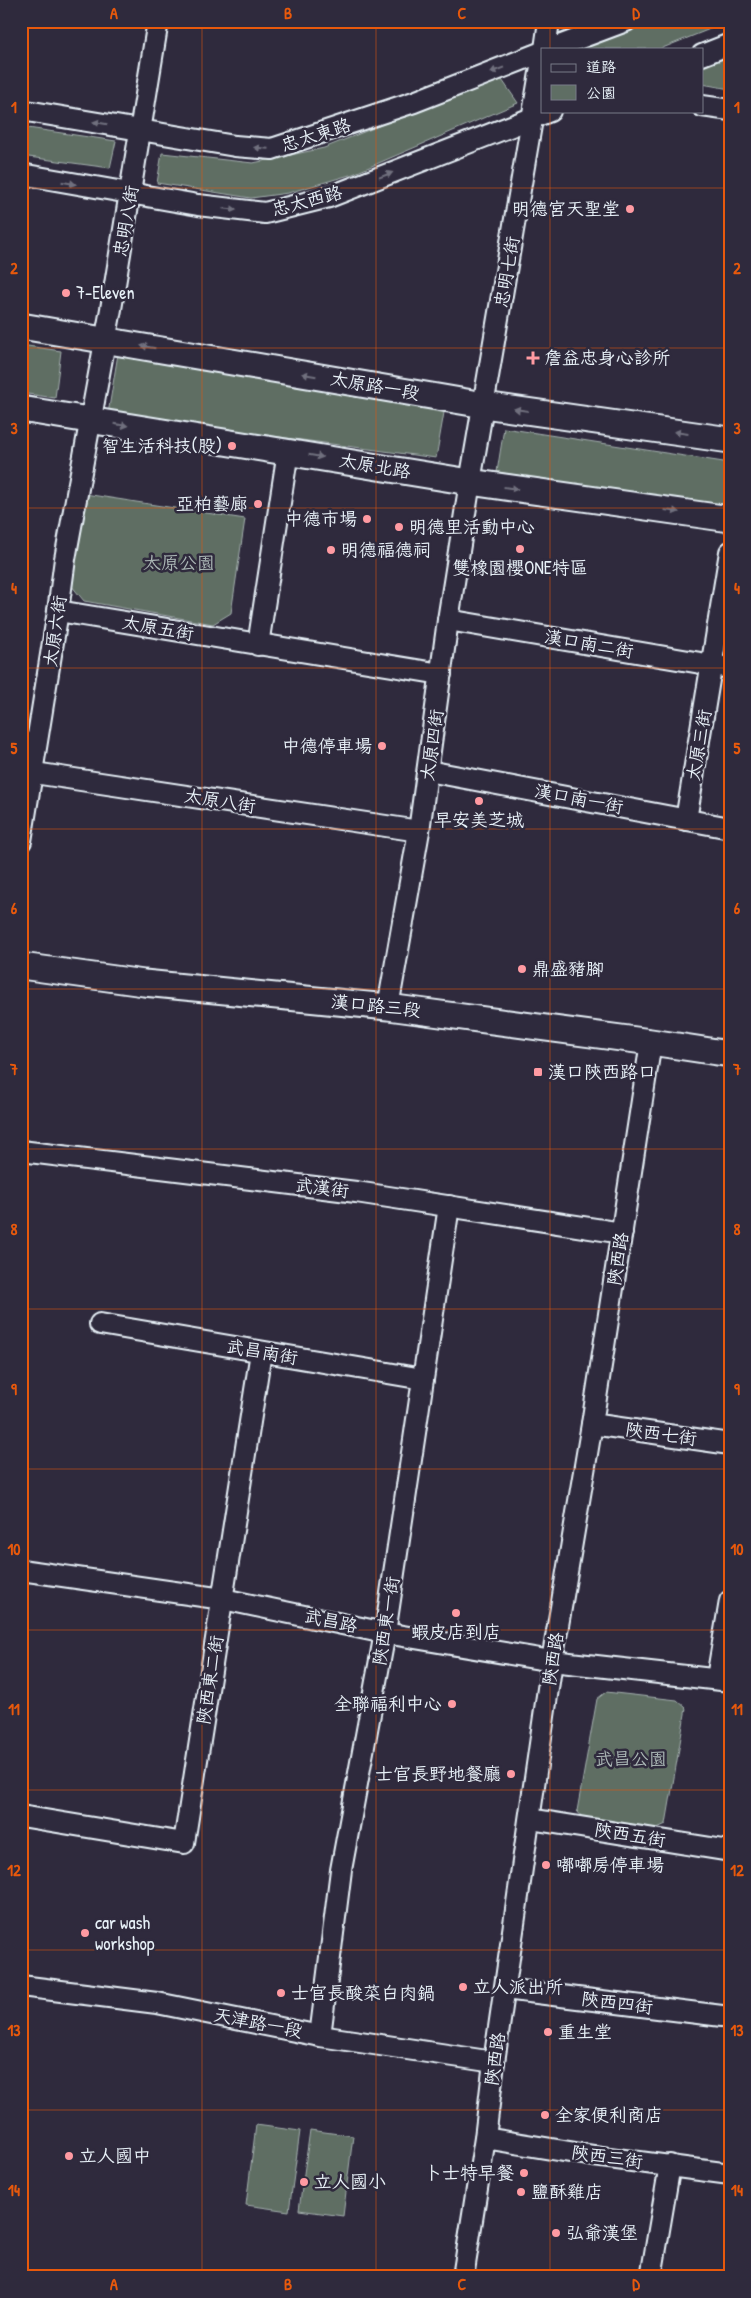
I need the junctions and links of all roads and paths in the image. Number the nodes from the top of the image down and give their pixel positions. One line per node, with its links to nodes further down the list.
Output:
1 (158, 21): 15 (street, 忠明八街)
2 (549, 21): 5 (street)
3 (626, 21): 6 (street)
4 (730, 44): 8 (street)
5 (545, 48)
6 (554, 48)
7 (541, 52): 15 (street, 忠太東路, one-way to 15)
8 (704, 54)
9 (541, 66): 14 (street, 忠明七街)
10 (704, 106): 12 (street)
11 (21, 110): 15 (street, 忠太東路, one-way to 11)
12 (730, 110)
13 (547, 112): 14 (street, 忠太西路)
14 (531, 118): 17 (street, 忠太西路, one-way to 14); 20 (street, 忠明七街)
15 (141, 129): 17 (street, 忠明八街)
16 (21, 174): 17 (street, 忠太西路, one-way to 17)
17 (131, 194): 19 (street, 忠明八街)
18 (21, 326): 19 (street, 太原路一段)
19 (105, 340): 20 (street, 太原路一段, one-way to 19); 22 (street, 忠明八街)
20 (484, 405): 23 (street, 太原路一段, one-way to 20); 25 (street, 忠明七街)
21 (21, 409): 22 (street, 太原北路)
22 (90, 420): 24 (street, 太原北路, one-way to 24); 28 (street, 太原六街)
23 (730, 440)
24 (288, 451): 25 (street, 太原北路, one-way to 25); 30 (street)
25 (470, 482): 26 (street, 太原北路, one-way to 26); 29 (street, 太原四街)
26 (730, 519)
27 (730, 552): 31 (street, 太原三街)
28 (58, 611): 30 (street, 太原五街); 34 (street, 太原六街)
29 (448, 620): 31 (street, 漢口南二街); 32 (street, 太原四街)
30 (258, 645): 32 (street, 太原五街)
31 (721, 666): 35 (street, 太原三街)
32 (441, 674): 33 (street, 太原四街)
33 (428, 771): 35 (street, 漢口南一街); 37 (street, 太原四街)
34 (27, 772): 37 (street, 太原八街); 38 (street, 太原六街)
35 (686, 820): 36 (street, 漢口南一街)
36 (730, 828)
37 (419, 831): 40 (street, 太原四街)
38 (21, 842)
39 (21, 966): 40 (street, 漢口路三段)
40 (388, 1006): 41 (street, 漢口路三段)
41 (650, 1042): 42 (street, 漢口路三段); 45 (street, 陝西路)
42 (730, 1054)
43 (21, 1151): 44 (street, 武漢街)
44 (450, 1206): 45 (street, 武漢街); 48 (street, 陜西東一街)
45 (622, 1233): 49 (street, 陝西路)
46 (100, 1324): 47 (street, 武昌南街)
47 (261, 1352): 48 (street, 武昌南街); 52 (street, 陜西東二街)
48 (423, 1379): 54 (street, 陜西東一街)
49 (592, 1424): 50 (street, 陜西七街); 55 (street, 陝西路)
50 (730, 1444)
51 (21, 1570): 52 (street, 武昌路)
52 (223, 1599): 54 (street, 武昌路); 57 (street, 陜西東二街)
53 (730, 1601): 56 (street)
54 (384, 1633): 55 (street, 武昌路); 63 (street, 陜西東一街)
55 (552, 1660): 56 (street, 武昌路); 58 (street, 陝西路)
56 (723, 1680)
57 (21, 1816)
58 (530, 1819): 59 (street, 陝西五街); 61 (street, 陝西路)
59 (730, 1851)
60 (21, 1986): 63 (street, 天津路一段)
61 (505, 1989): 62 (street, 陝西四街); 64 (street, 陝西路)
62 (730, 2018)
63 (320, 2036): 64 (street, 天津路一段)
64 (494, 2062): 65 (street, 陝西路)
65 (485, 2138): 66 (street, 陝西三街); 68 (street, 陝西路)
66 (670, 2165): 67 (street, 陝西三街); 69 (street)
67 (730, 2174)
68 (463, 2277)
69 (651, 2277)

